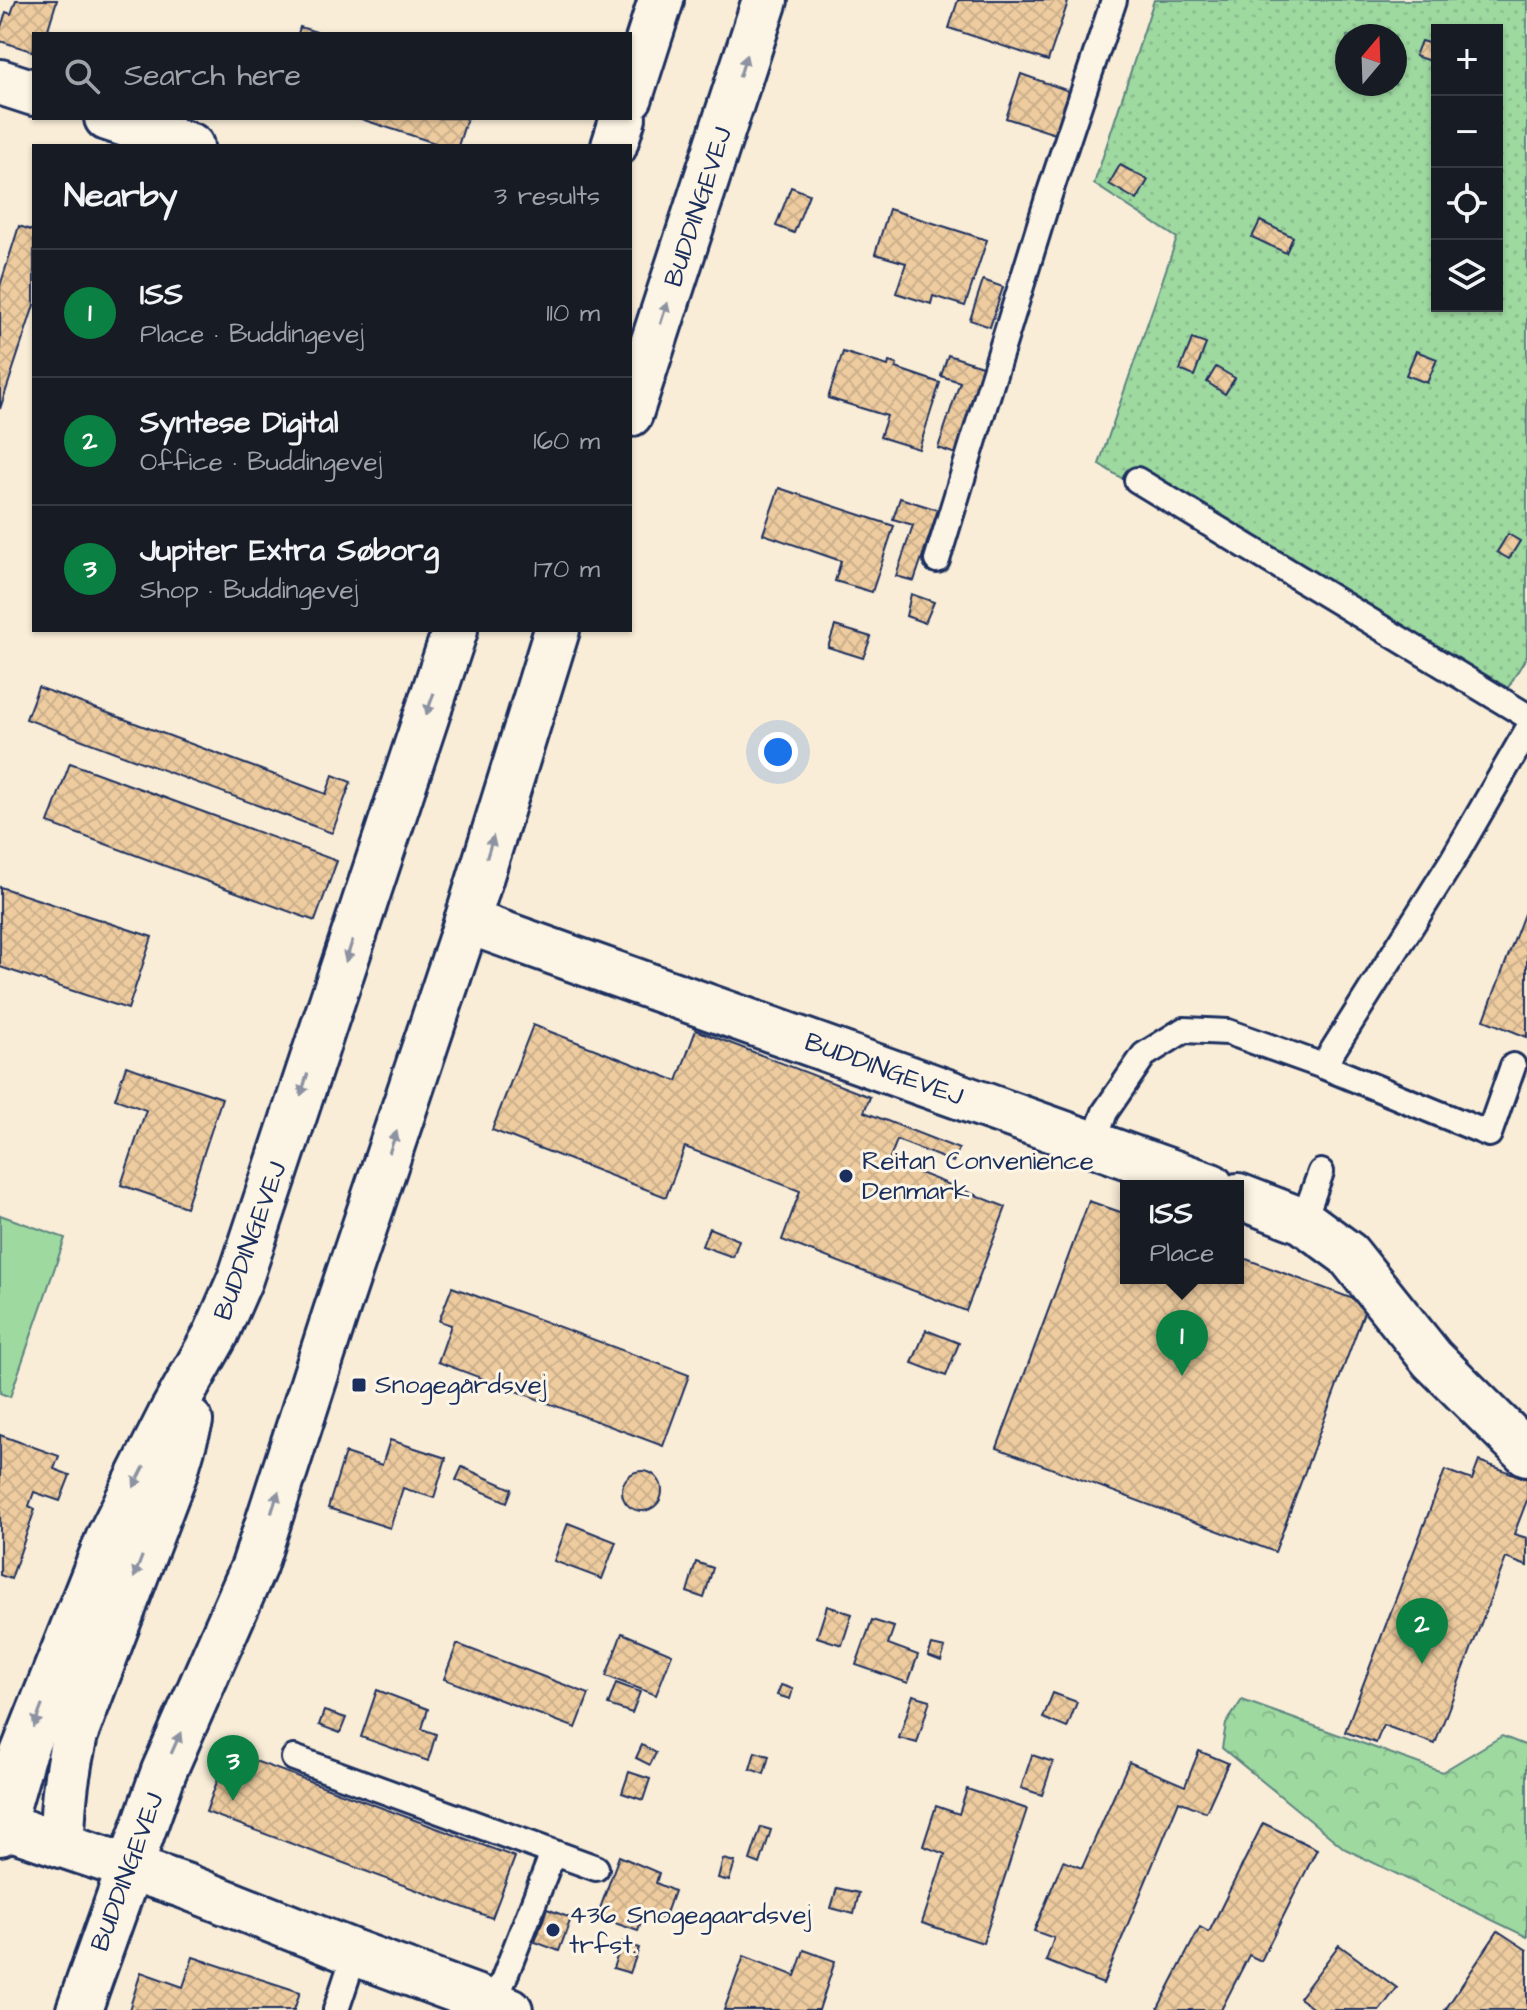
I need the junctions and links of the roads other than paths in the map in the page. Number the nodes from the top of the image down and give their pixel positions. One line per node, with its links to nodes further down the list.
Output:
1 (661, 0): 5 (main road)
2 (765, 0): 11 (main road, BUDDINGEVEJ, one-way to 2)
3 (1114, 0): 13 (lane)
4 (0, 82): 6 (main road)
5 (632, 91)
6 (32, 92)
7 (113, 120): 9 (main road)
8 (622, 120): 10 (main road)
9 (185, 144)
10 (615, 144)
11 (632, 408)
12 (1137, 480): 16 (lane)
13 (937, 560)
14 (454, 632): 26 (main road, BUDDINGEVEJ, one-way to 26)
15 (556, 632): 18 (main road, BUDDINGEVEJ, one-way to 15)
16 (1527, 716)
17 (1527, 731): 19 (lane)
18 (467, 921): 21 (main road, BUDDINGEVEJ); 32 (main road, BUDDINGEVEJ, one-way to 18)
19 (1323, 1066): 20 (lane); 21 (lane)
20 (1513, 1066)
21 (1093, 1144): 23 (main road, BUDDINGEVEJ)
22 (1321, 1172): 25 (lane)
23 (1194, 1180)
24 (1244, 1198): 25 (main road)
25 (1303, 1221): 27 (main road)
26 (216, 1334): 29 (main road, BUDDINGEVEJ, one-way to 29); 30 (main road, one-way to 30)
27 (1527, 1453)
28 (294, 1758): 31 (lane)
29 (1, 1827): 30 (main road)
30 (62, 1845): 32 (main road)
31 (553, 1853): 33 (lane); 35 (lane)
32 (128, 1868): 34 (main road); 36 (main road, BUDDINGEVEJ)
33 (596, 1868)
34 (355, 1953): 35 (main road); 37 (lane)
35 (502, 2007)
36 (79, 2010)
37 (336, 2010)

